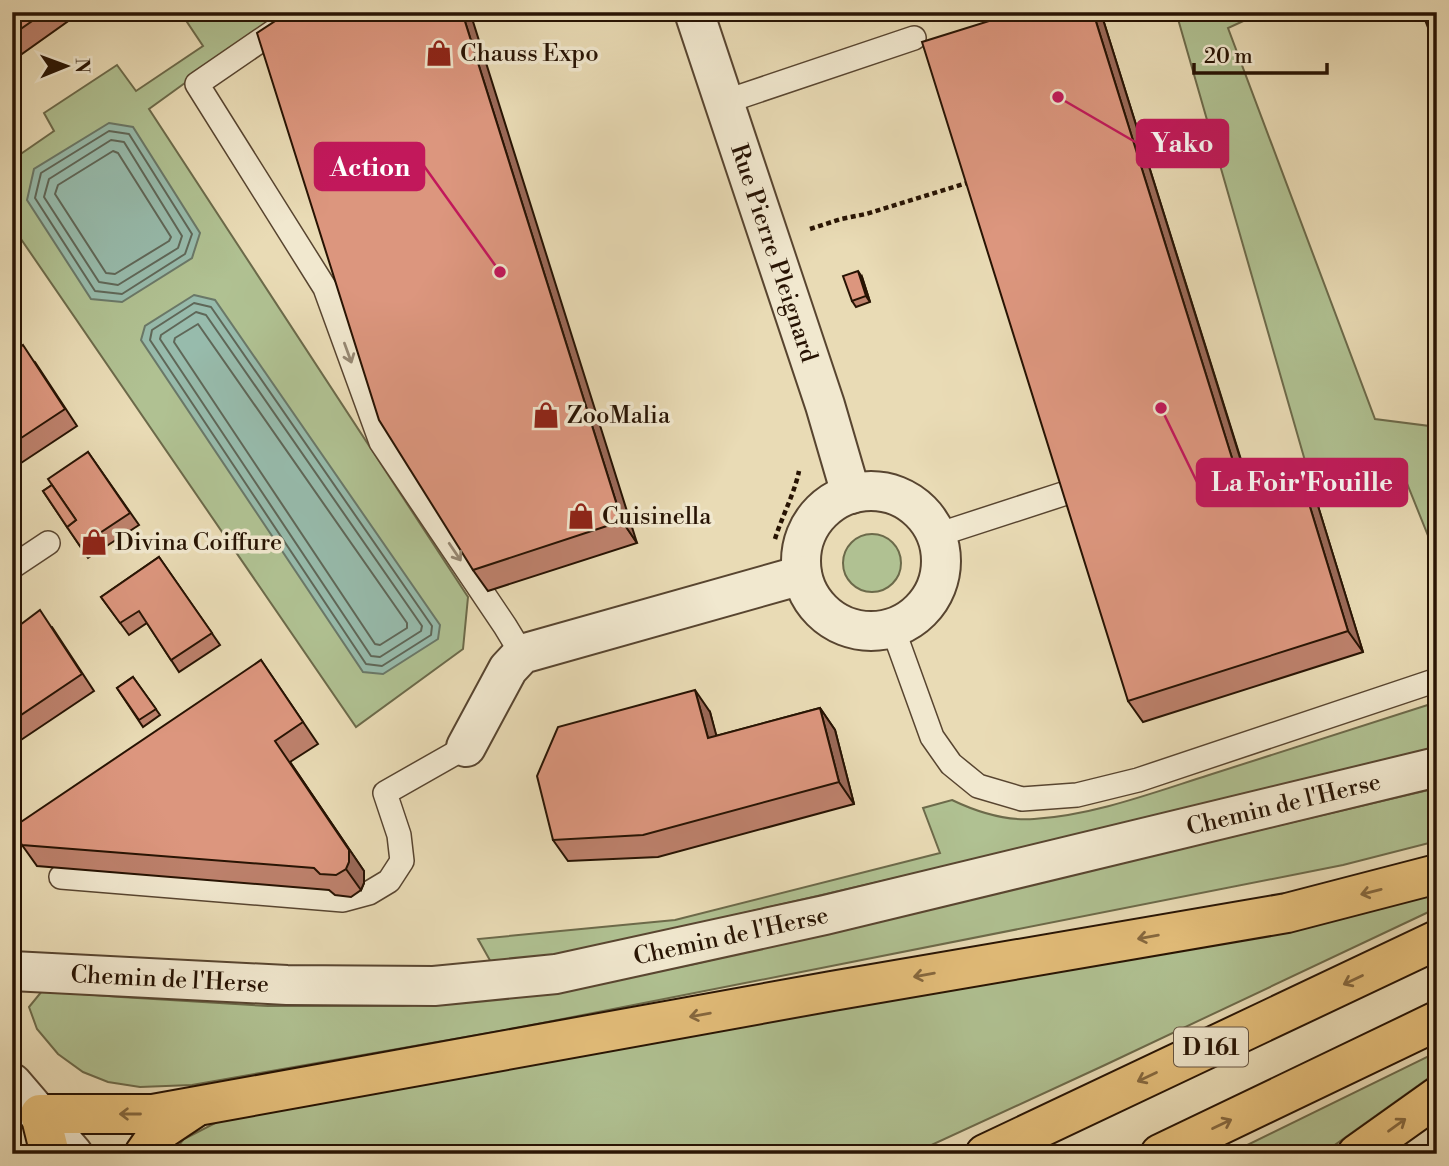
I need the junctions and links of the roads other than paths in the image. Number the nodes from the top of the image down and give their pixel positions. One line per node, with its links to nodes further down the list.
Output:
1 (302, 12): 12 (lane, one-way to 12)
2 (694, 12): 4 (street, Rue Pierre Pleignard)
3 (914, 38): 4 (lane)
4 (724, 102): 5 (street, Rue Pierre Pleignard)
5 (851, 494): 7 (street); 10 (street)
6 (1063, 494): 7 (lane)
7 (937, 535): 11 (street)
8 (48, 543): 9 (lane)
9 (12, 567)
10 (802, 575): 11 (street); 12 (street)
11 (893, 629): 13 (lane)
12 (522, 654): 14 (street)
13 (1437, 680)
14 (466, 747): 17 (lane)
15 (1437, 767): 19 (street, Chemin de l'Herse)
16 (1437, 874): 23 (main road, one-way to 23)
17 (61, 877)
18 (1437, 940): 28 (main road, D 161, one-way to 28)
19 (12, 971)
20 (1437, 1021): 29 (main road, one-way to 20)
21 (12, 1083): 24 (street)
22 (1437, 1097): 30 (main road, one-way to 22)
23 (198, 1106): 24 (main road, one-way to 24); 27 (main road)
24 (40, 1114): 25 (main road); 26 (street)
25 (50, 1154)
26 (73, 1154)
27 (144, 1154)
28 (985, 1154)
29 (1160, 1154)
30 (1357, 1154)

